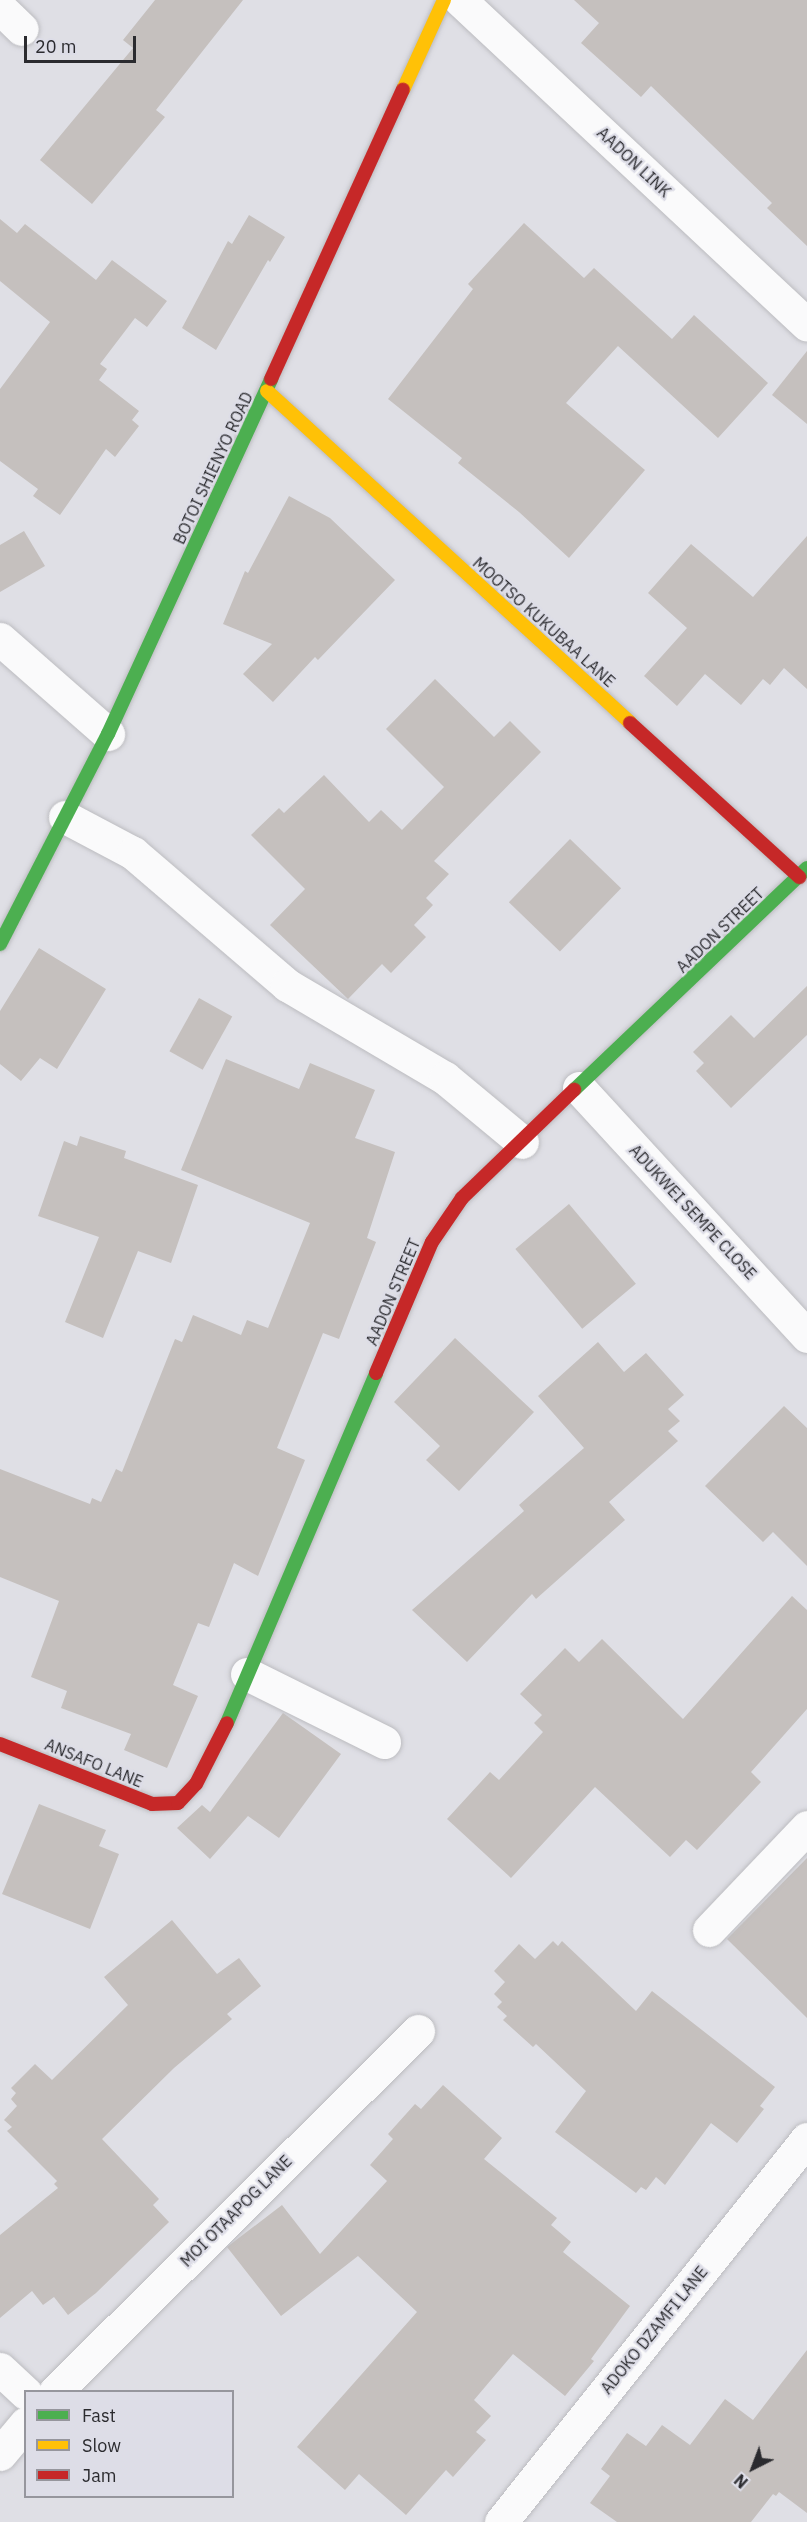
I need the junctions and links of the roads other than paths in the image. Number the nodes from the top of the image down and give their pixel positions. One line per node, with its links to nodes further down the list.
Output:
1 (444, 0): 4 (street, BOTOI SHIENYO ROAD)
2 (460, 0): 3 (street, AADON LINK)
3 (807, 325)
4 (267, 392): 6 (street, BOTOI SHIENYO ROAD); 8 (street, MOOTSO KUKUBAA LANE)
5 (0, 639): 6 (street)
6 (108, 734): 7 (street, BOTOI SHIENYO ROAD)
7 (65, 817): 9 (street, BOTOI SHIENYO ROAD); 11 (street)
8 (803, 872): 10 (street, AADON STREET)
9 (0, 944)
10 (579, 1088): 11 (street, AADON STREET); 12 (street, ADUKWEI SEMPE CLOSE)
11 (522, 1142): 13 (street, AADON STREET)
12 (807, 1336)
13 (247, 1674): 14 (street); 16 (street, AADON STREET)
14 (384, 1742)
15 (0, 1743): 16 (street, ANSAFO LANE)
16 (178, 1803)
17 (807, 1827): 18 (street)
18 (710, 1930)
19 (418, 2031): 22 (street, MOI OTAAPOG LANE)
20 (807, 2139): 26 (street, ADOKO DZAMFI LANE)
21 (0, 2369): 23 (street)
22 (56, 2390)
23 (24, 2391)
24 (24, 2426): 25 (street)
25 (0, 2454)
26 (501, 2522)

